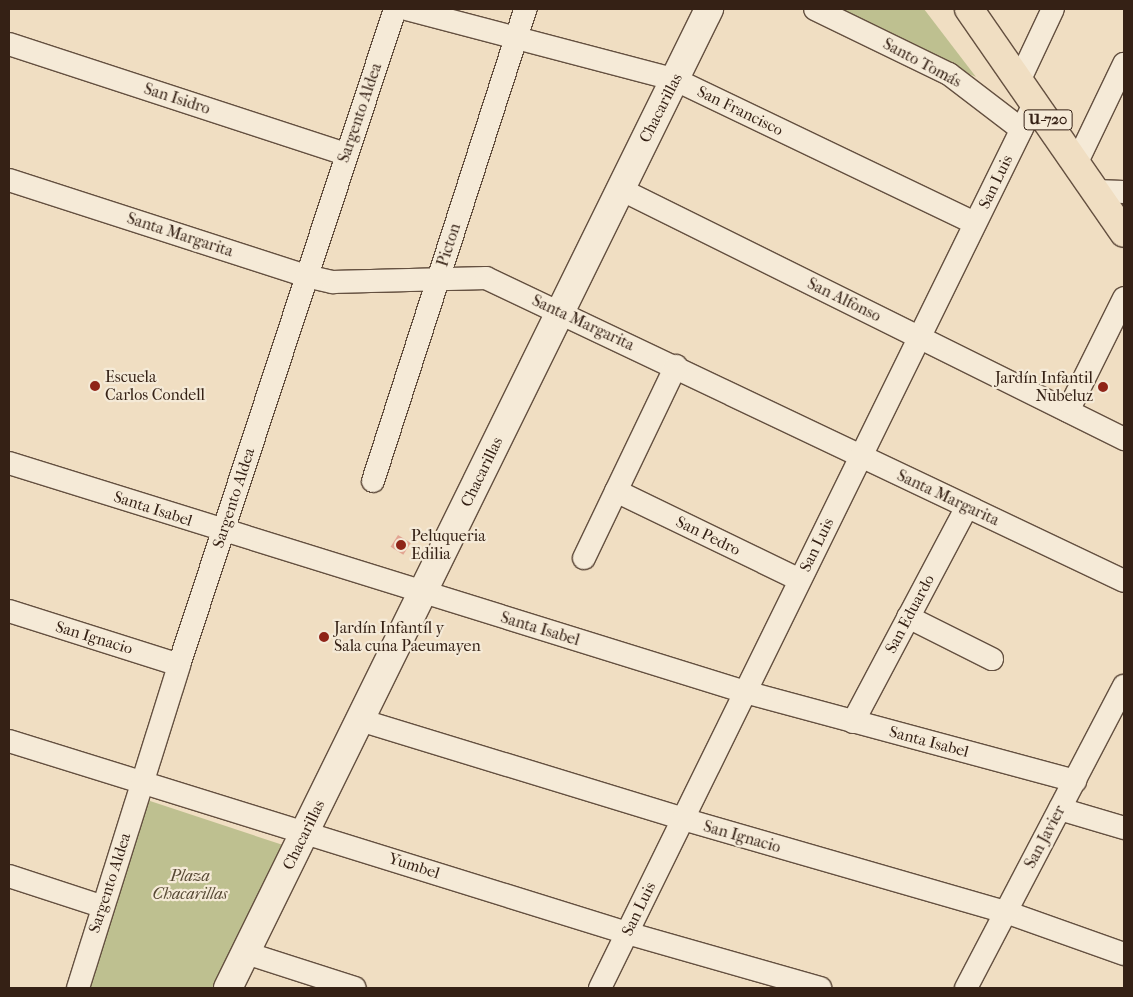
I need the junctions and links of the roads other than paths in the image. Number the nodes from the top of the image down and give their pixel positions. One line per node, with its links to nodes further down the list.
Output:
1 (395, 9): 15 (street, Sargento Aldea)
2 (406, 9): 8 (street, San Francisco)
3 (526, 9): 8 (street, Picton)
4 (710, 9): 12 (street, Chacarillas)
5 (815, 9): 14 (street, Santo Tomás)
6 (969, 9): 11 (main road, U-720)
7 (1053, 9): 11 (street)
8 (517, 38): 12 (street, San Francisco); 24 (street, Picton)
9 (9, 44): 15 (street, San Isidro)
10 (1124, 64): 16 (street)
11 (1020, 79): 13 (main road, U-720)
12 (676, 80): 18 (street, Chacarillas); 21 (street, San Francisco)
13 (1035, 102): 14 (street, San Luis); 16 (main road, U-720)
14 (1022, 130): 21 (street, San Luis)
15 (346, 154): 23 (street, Sargento Aldea)
16 (1077, 162): 19 (main road, U-720)
17 (9, 180): 23 (street, Santa Margarita)
18 (620, 189): 26 (street, Chacarillas); 27 (street, San Alfonso)
19 (1094, 191): 20 (street); 22 (main road, U-720)
20 (1124, 192)
21 (976, 224): 27 (street, San Luis)
22 (1124, 233)
23 (306, 276): 24 (street, Santa Margarita); 36 (street, Sargento Aldea)
24 (438, 280): 26 (street, Santa Margarita); 33 (street, Picton)
25 (1124, 298): 29 (street)
26 (560, 312): 28 (street, Santa Margarita); 40 (street, Chacarillas)
27 (919, 337): 29 (street, San Alfonso); 31 (street, San Luis)
28 (676, 366): 31 (street, Santa Margarita); 34 (street)
29 (1068, 411): 30 (street, San Alfonso)
30 (1124, 439)
31 (861, 456): 35 (street, Santa Margarita); 38 (street, San Luis)
32 (9, 463): 36 (street, Santa Isabel)
33 (374, 482)
34 (616, 491): 37 (street); 38 (street, San Pedro)
35 (967, 507): 39 (street, Santa Margarita); 42 (street, San Eduardo)
36 (223, 531): 40 (street, Santa Isabel); 44 (street, Sargento Aldea)
37 (584, 558)
38 (800, 580): 46 (street, San Luis)
39 (1124, 581)
40 (423, 593): 46 (street, Santa Isabel); 47 (street, Chacarillas)
41 (9, 611): 44 (street, San Ignacio)
42 (908, 618): 43 (street); 48 (street, San Eduardo)
43 (992, 660)
44 (179, 665): 51 (street, Sargento Aldea)
45 (1124, 688): 50 (street, San Javier)
46 (745, 692): 48 (street, Santa Isabel); 53 (street, San Luis)
47 (360, 720): 53 (street, San Ignacio); 55 (street, Chacarillas)
48 (853, 722): 50 (street, Santa Isabel)
49 (9, 741): 51 (street, Yumbel)
50 (1075, 782): 52 (street, San Javier)
51 (142, 784): 55 (street, Yumbel); 57 (street, Sargento Aldea)
52 (1060, 809): 54 (street); 58 (street, San Javier)
53 (683, 819): 58 (street, San Ignacio); 59 (street, San Luis)
54 (1124, 828)
55 (305, 832): 59 (street, Yumbel); 60 (street, Chacarillas)
56 (9, 876): 57 (street)
57 (102, 906): 62 (street, Sargento Aldea)
58 (1006, 912): 61 (street, San Ignacio); 67 (street, San Javier)
59 (627, 933): 65 (street, San Luis); 66 (street, Yumbel)
60 (246, 953): 63 (street, Chacarillas); 64 (street)
61 (1124, 954)
62 (78, 988)
63 (228, 988)
64 (355, 988)
65 (600, 988)
66 (820, 988)
67 (966, 988)

